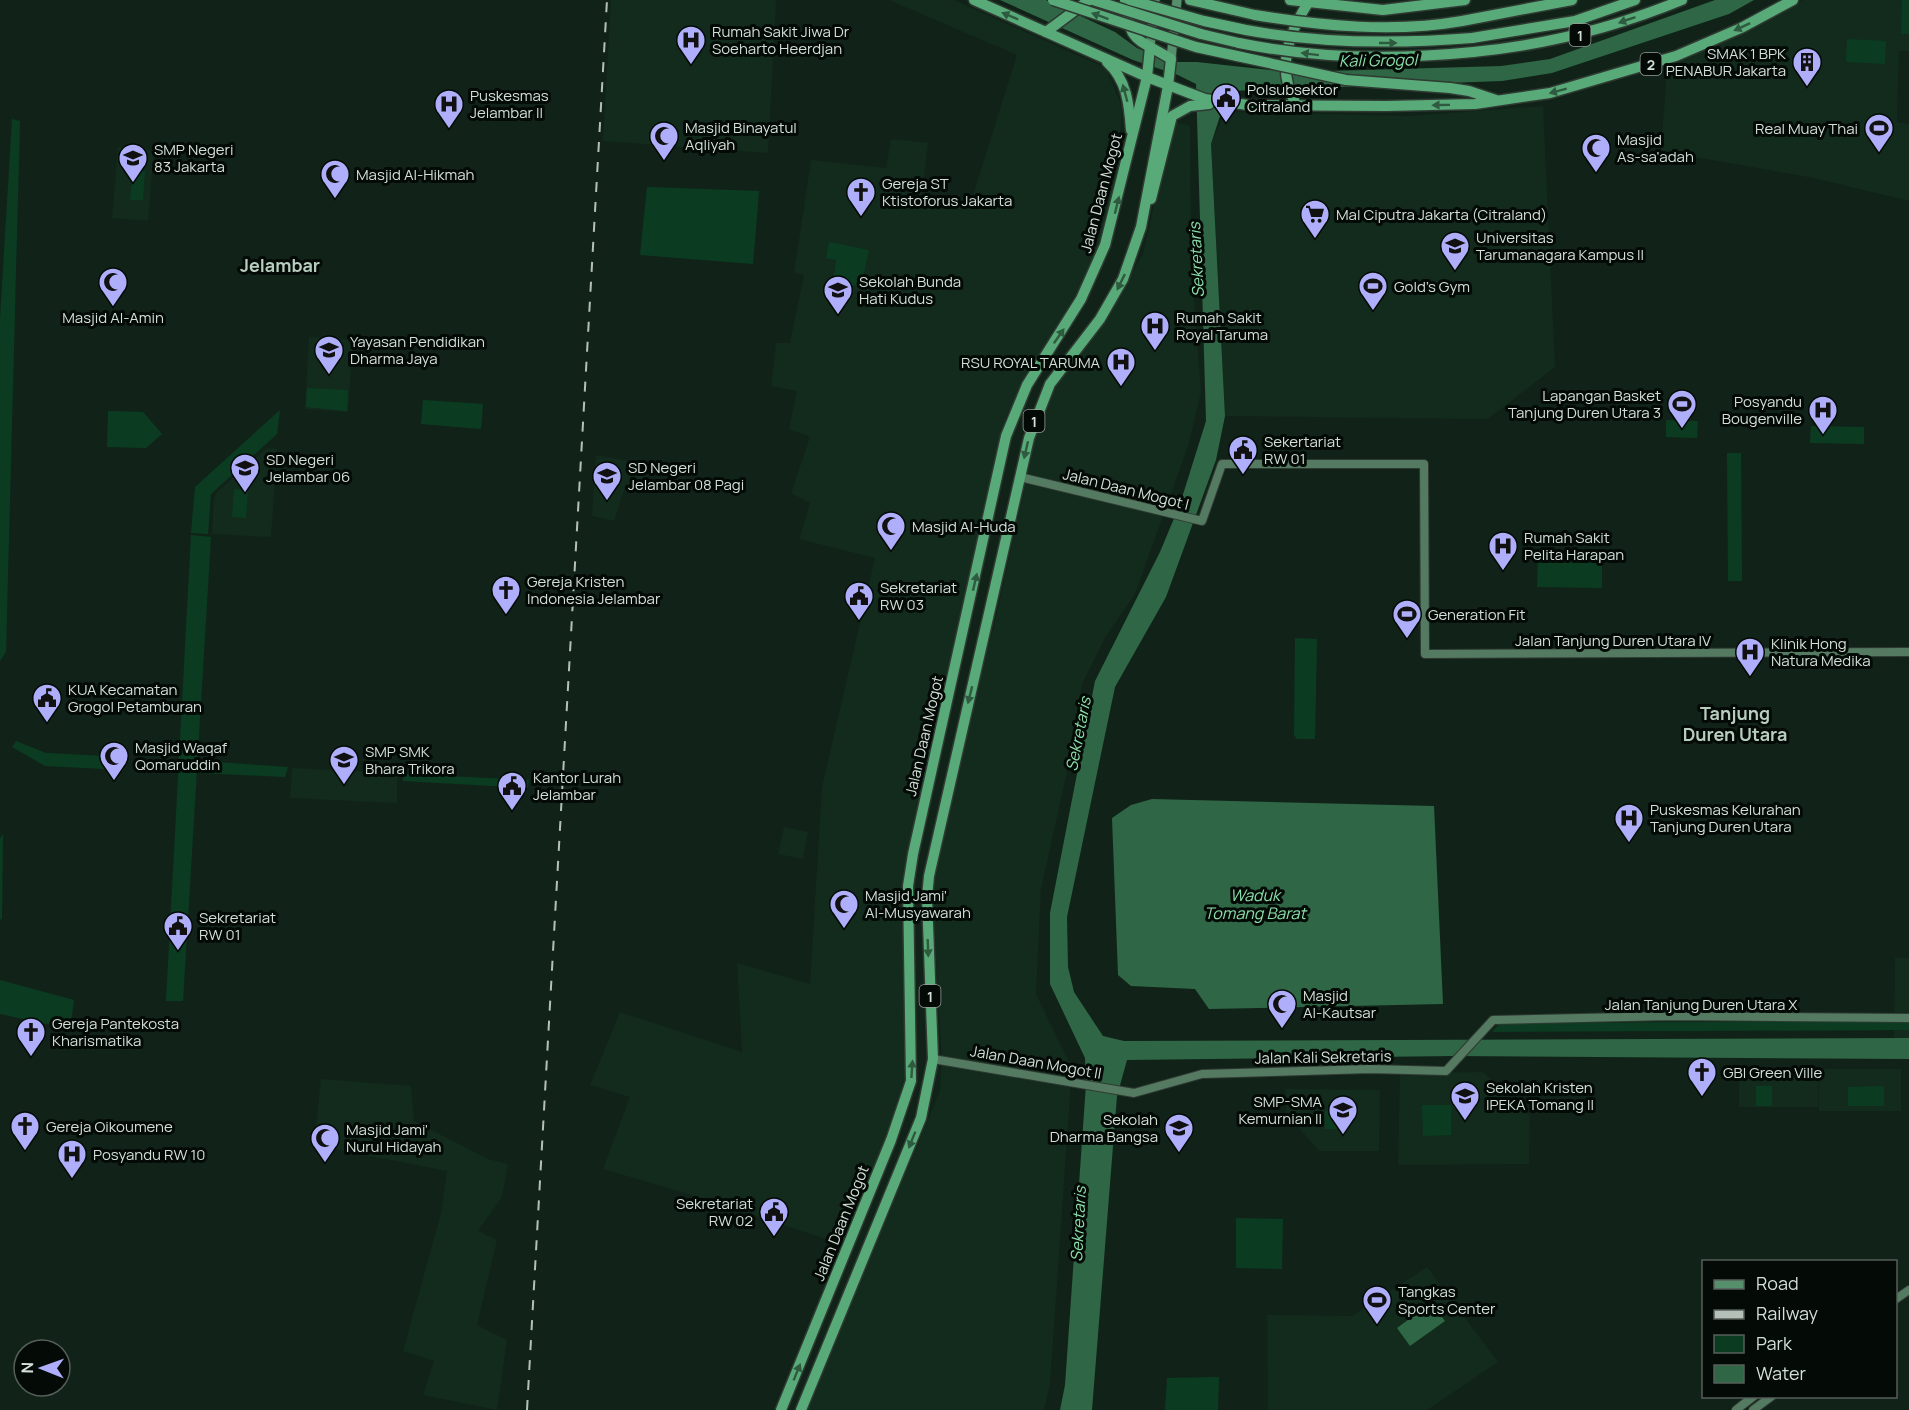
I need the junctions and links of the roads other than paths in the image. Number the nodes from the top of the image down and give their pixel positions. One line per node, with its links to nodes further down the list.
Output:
1 (974, 0): 16 (highway, one-way to 1)
2 (1053, 0): 23 (highway, one-way to 2, bridge)
3 (1091, 0): 13 (highway, 1, one-way to 3, bridge); 16 (highway)
4 (1125, 0): 17 (highway)
5 (1130, 0): 12 (highway, 1, one-way to 12, bridge)
6 (1155, 0): 17 (main road, 1)
7 (1177, 0): 19 (main road, 1)
8 (1190, 0): 11 (highway, bridge)
9 (1290, 0): 15 (highway)
10 (1465, 0): 15 (highway)
11 (1572, 0)
12 (1635, 0)
13 (1682, 0)
14 (1793, 0): 23 (highway, 2, one-way to 23)
15 (1308, 3): 24 (highway)
16 (1050, 29): 18 (highway)
17 (1149, 48): 19 (highway); 20 (highway, 1)
18 (1099, 56): 20 (highway); 25 (highway, one-way to 18)
19 (1171, 60): 21 (highway, 1)
20 (1147, 72): 21 (highway); 25 (highway, Jalan Daan Mogot / 1)
21 (1169, 80): 22 (highway); 26 (highway, 1)
22 (1193, 100): 24 (highway); 26 (highway)
23 (1500, 102): 24 (highway, one-way to 24)
24 (1296, 104)
25 (1131, 139): 28 (highway, Jalan Daan Mogot / 1, one-way to 25)
26 (1141, 227): 27 (highway, 1, one-way to 27)
27 (1020, 477): 29 (highway, 1); 31 (street, Jalan Daan Mogot I)
28 (963, 633): 29 (highway); 32 (highway, Jalan Daan Mogot / 1)
29 (984, 638): 33 (highway, 1)
30 (1909, 652): 31 (street, Jalan Tanjung Duren Utara IV)
31 (1425, 654)
32 (957, 662): 33 (highway); 38 (highway, Jalan Daan Mogot / 1, one-way to 32)
33 (977, 666): 36 (highway, 1, one-way to 36)
34 (1909, 1018): 35 (street, Jalan Tanjung Duren Utara X)
35 (1492, 1020): 37 (street, Jalan Kali Sekretaris)
36 (933, 1059): 37 (street, Jalan Daan Mogot II); 39 (highway, 1, one-way to 39)
37 (1130, 1093)
38 (819, 1318): 39 (highway); 40 (highway, Jalan Daan Mogot / 1)
39 (836, 1327): 41 (highway, 1)
40 (812, 1334): 41 (highway); 44 (highway, Jalan Daan Mogot / 1, one-way to 40)
41 (830, 1341): 45 (highway, 1)
42 (1751, 1398): 46 (street)
43 (1769, 1398): 47 (street)
44 (781, 1410)
45 (801, 1410)
46 (1736, 1410)
47 (1753, 1410)

